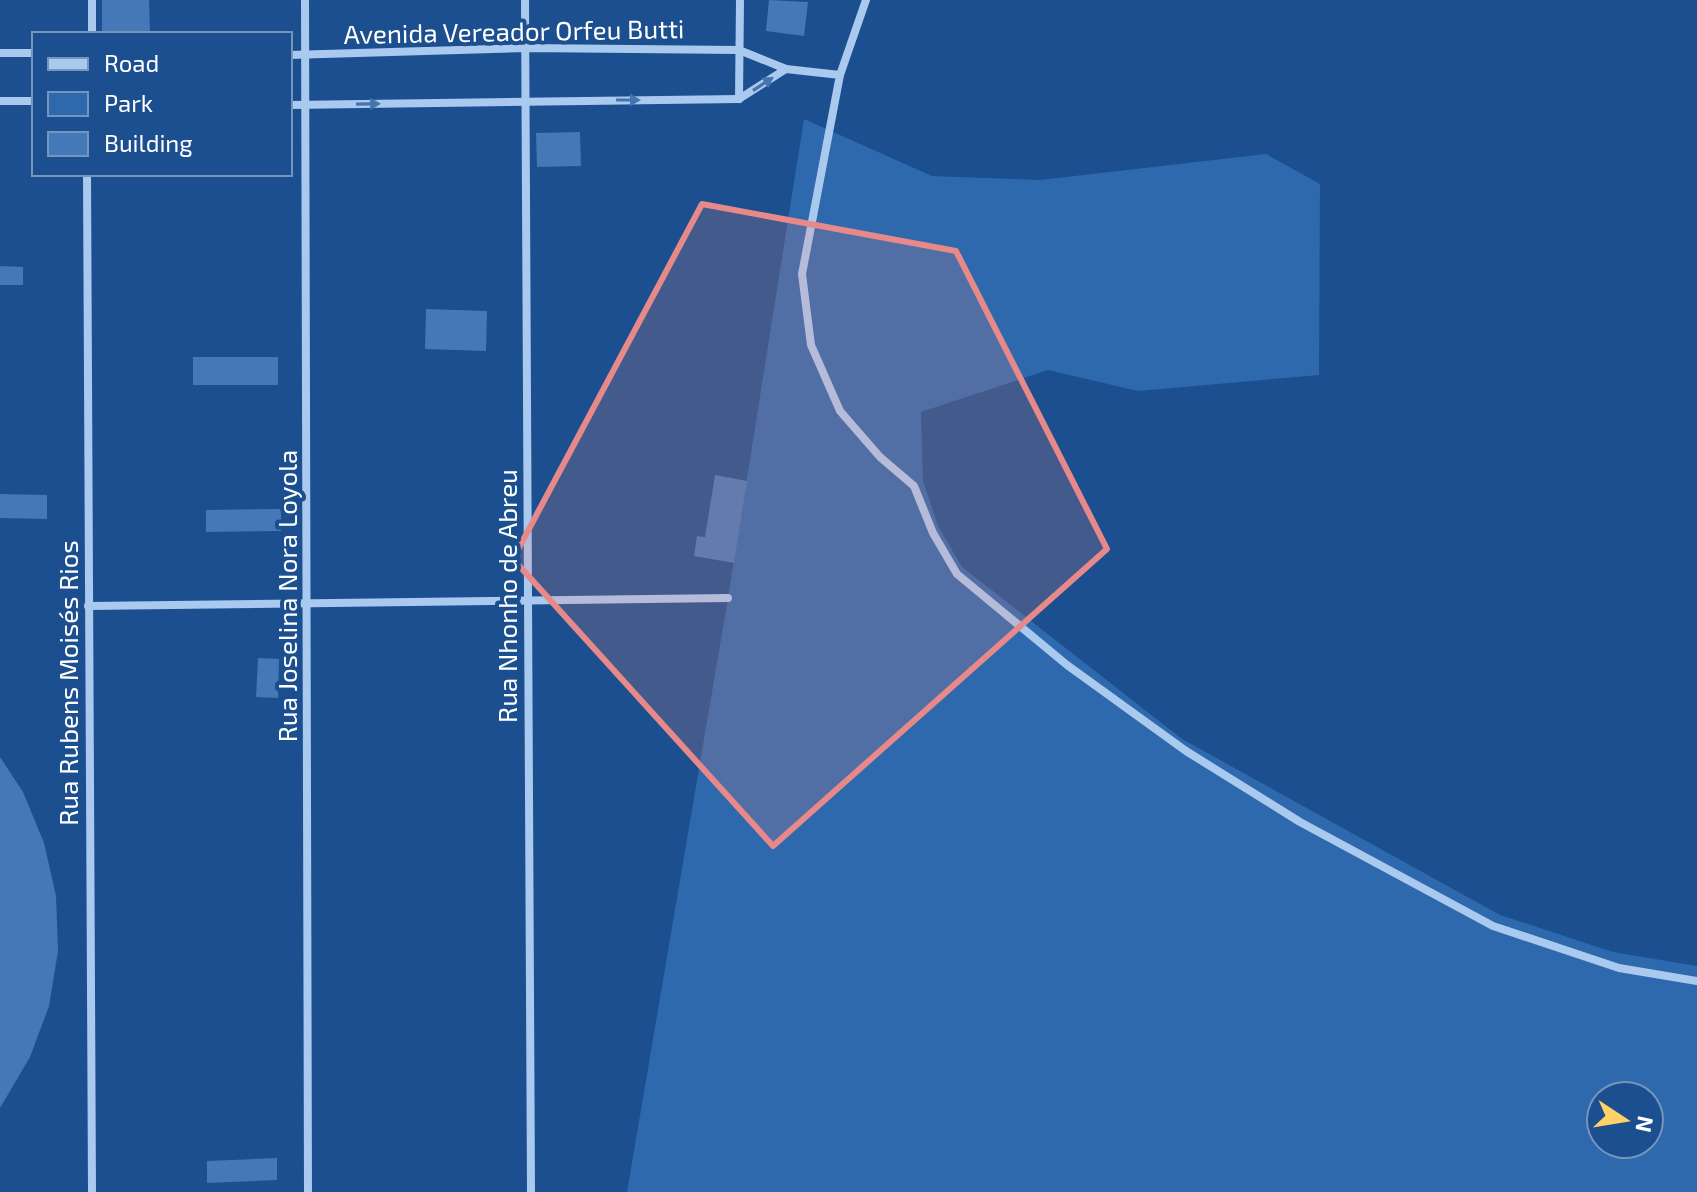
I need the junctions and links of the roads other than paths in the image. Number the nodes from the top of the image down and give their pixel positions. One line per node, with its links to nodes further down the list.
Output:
1 (92, 0): 6 (street)
2 (305, 0): 12 (street, Rua Joselina Nora Loyola)
3 (525, 0): 7 (street, Rua Nhonho de Abreu)
4 (740, 0): 8 (street)
5 (866, 0): 14 (street)
6 (92, 32)
7 (525, 48): 8 (street, Avenida Vereador Orfeu Butti); 12 (street, Avenida Vereador Orfeu Butti); 18 (street, Rua Nhonho de Abreu)
8 (739, 50): 13 (street); 15 (street)
9 (0, 53): 10 (street)
10 (32, 53)
11 (292, 55): 12 (street, Avenida Vereador Orfeu Butti)
12 (305, 55): 20 (street, Rua Joselina Nora Loyola)
13 (786, 69): 14 (street); 15 (street, one-way to 13)
14 (840, 75): 26 (street)
15 (739, 99): 18 (street, one-way to 15)
16 (0, 101): 17 (street)
17 (32, 101)
18 (524, 101): 20 (street, one-way to 18); 24 (street, Rua Nhonho de Abreu)
19 (292, 105): 20 (street)
20 (304, 105): 23 (street, Rua Joselina Nora Loyola)
21 (87, 176): 25 (street, Rua Rubens Moisés Rios)
22 (728, 598): 24 (street)
23 (308, 603): 24 (street); 25 (street); 28 (street, Rua Joselina Nora Loyola)
24 (528, 603): 29 (street, Rua Nhonho de Abreu)
25 (88, 606): 27 (street, Rua Rubens Moisés Rios)
26 (1697, 981)
27 (92, 1192)
28 (308, 1192)
29 (531, 1192)

